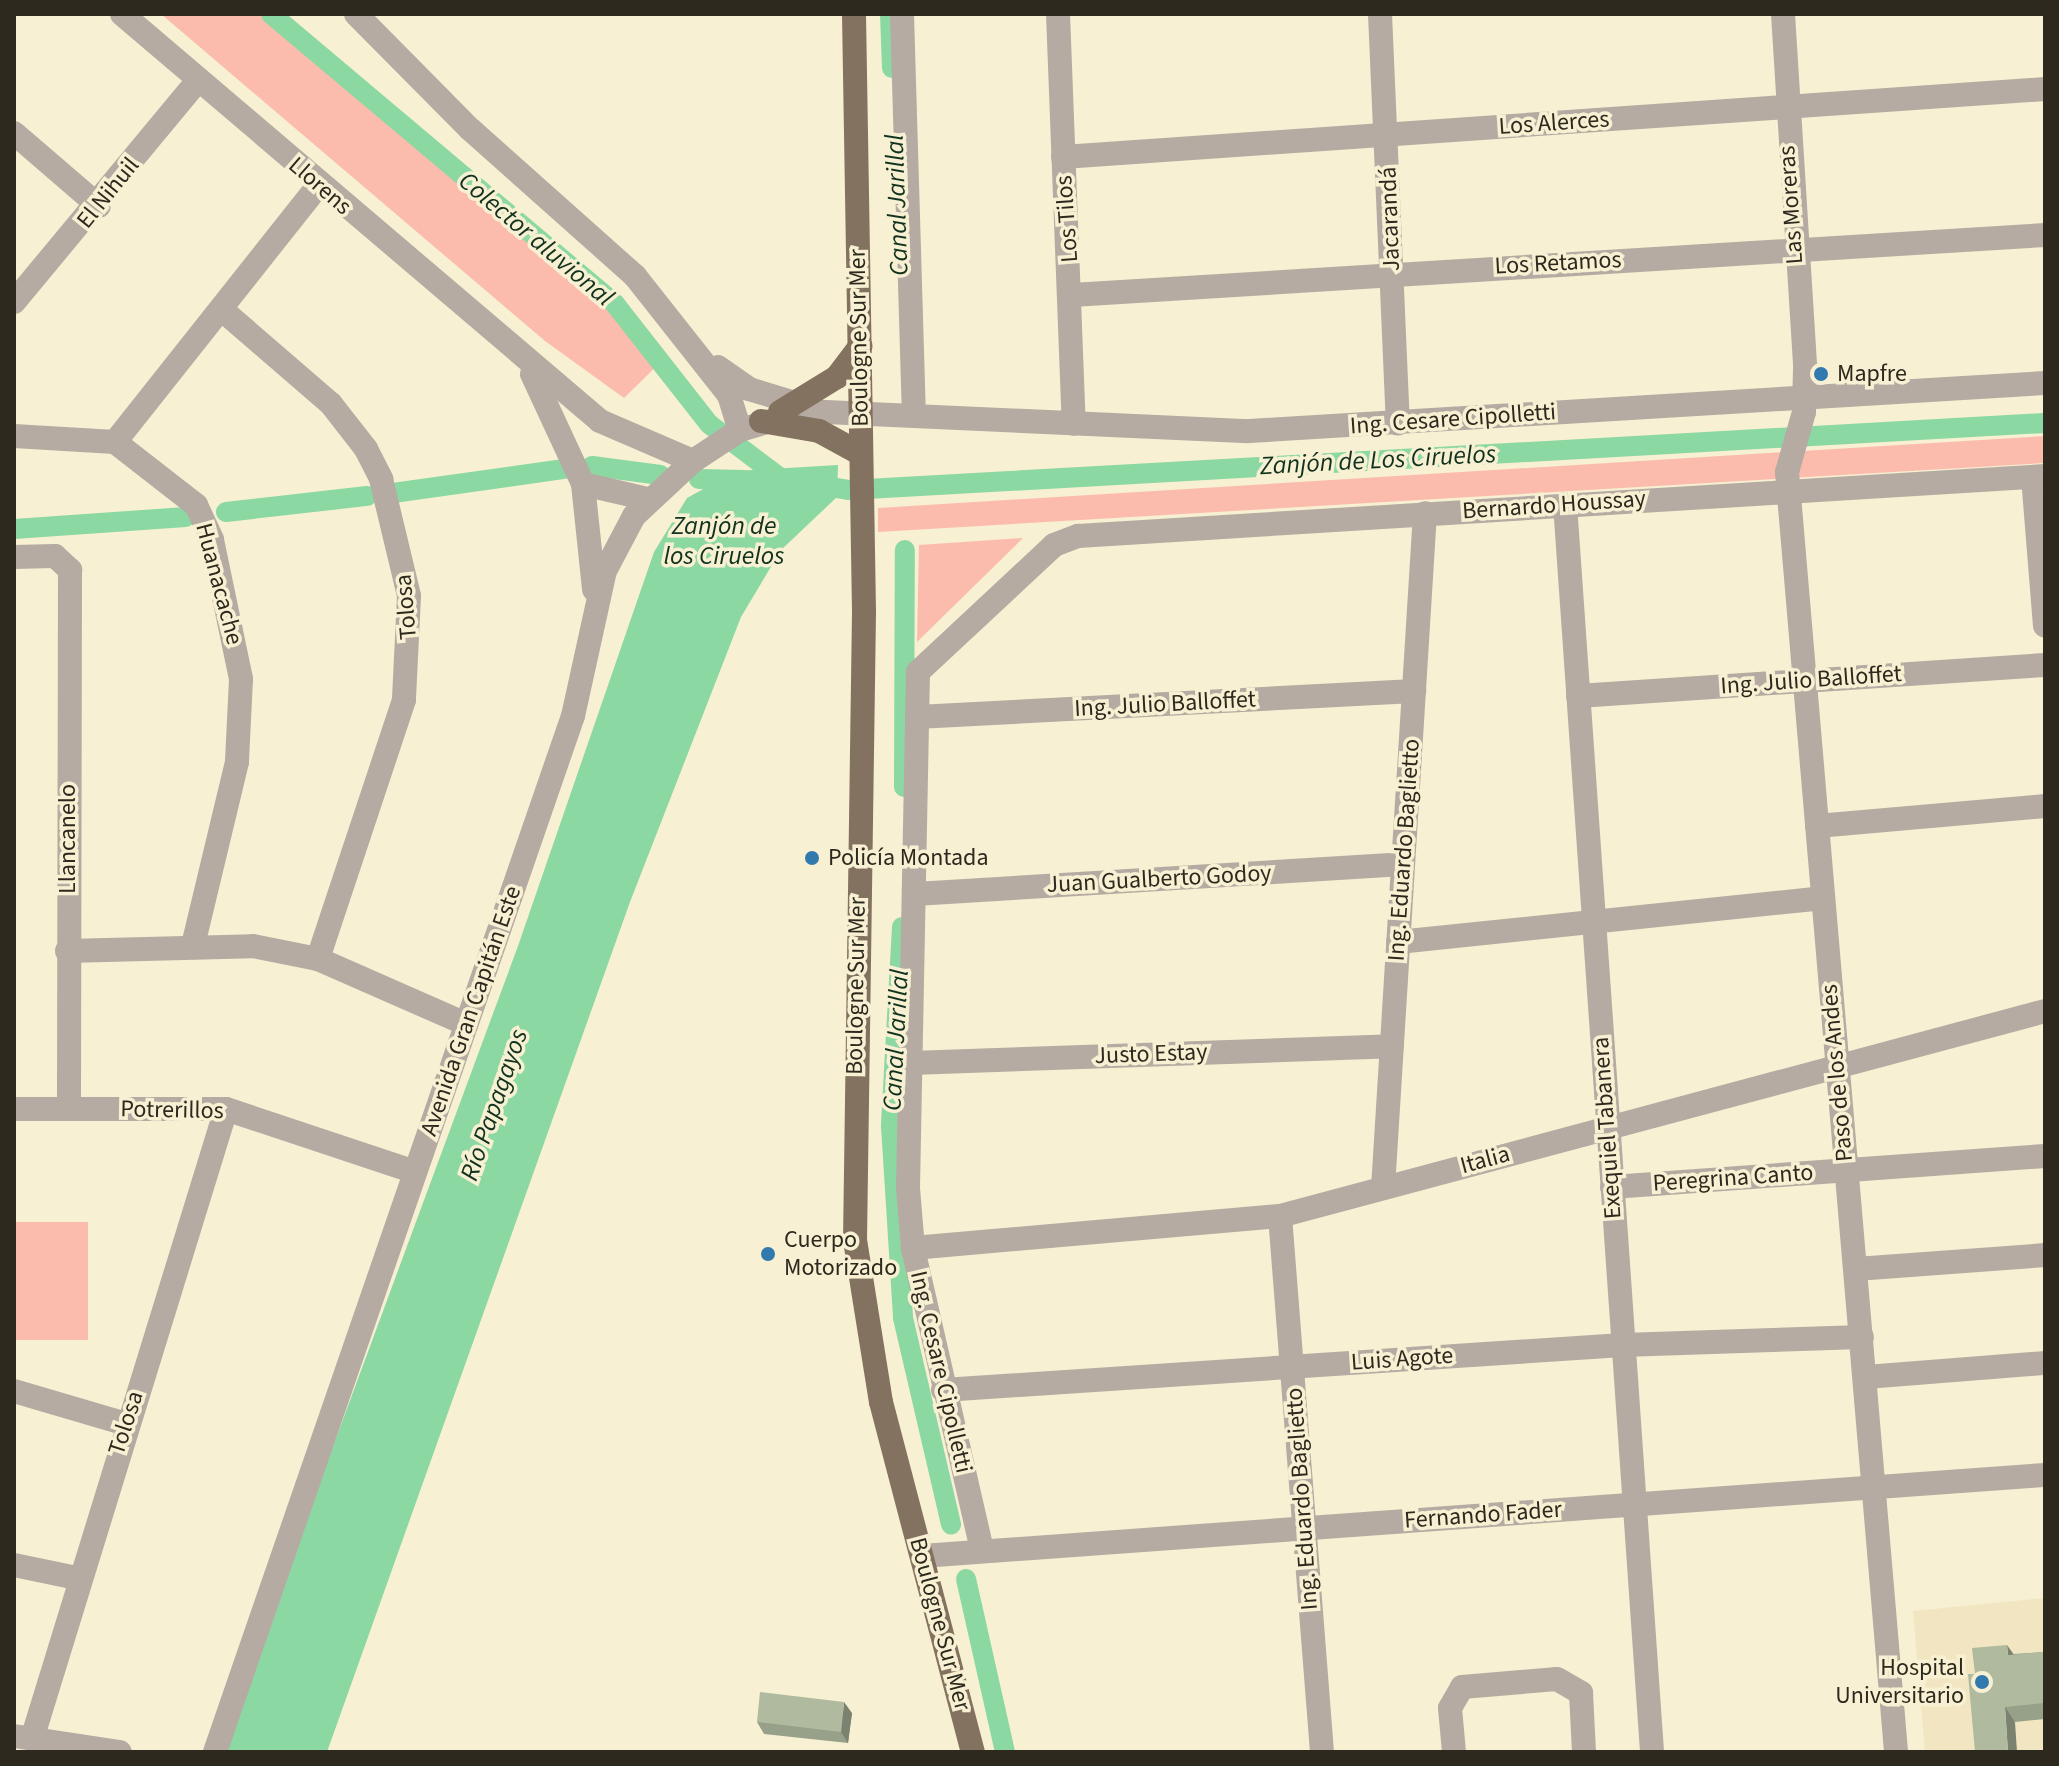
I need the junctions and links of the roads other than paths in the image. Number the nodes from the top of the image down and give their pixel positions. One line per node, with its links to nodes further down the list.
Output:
1 (122, 14): 8 (street, Llorens)
2 (356, 14): 22 (street)
3 (854, 14): 23 (main road, Boulogne Sur Mer)
4 (902, 14): 28 (street)
5 (1058, 14): 13 (street, Los Tilos)
6 (1380, 14): 12 (street, Jacarandá)
7 (1783, 14): 10 (street, Las Moreras)
8 (198, 80): 14 (street, Llorens); 15 (street, El Nihuil)
9 (2045, 89): 10 (street, Los Alerces)
10 (1785, 107): 12 (street, Los Alerces); 17 (street, Las Moreras)
11 (14, 133): 15 (street)
12 (1387, 135): 13 (street, Los Alerces); 18 (street, Jacarandá)
13 (1063, 157): 19 (street, Los Tilos)
14 (319, 185): 21 (street); 24 (street, Llorens)
15 (99, 206): 20 (street, El Nihuil)
16 (2045, 235): 17 (street, Los Retamos)
17 (1793, 249): 18 (street, Los Retamos); 26 (street, Las Moreras)
18 (1392, 273): 19 (street, Los Retamos); 31 (street, Jacarandá)
19 (1072, 295): 30 (street, Los Tilos)
20 (14, 302)
21 (221, 309): 33 (street); 60 (street, Tolosa)
22 (689, 342): 29 (street); 29 (street)
23 (860, 346): 27 (main road, Boulogne Sur Mer); 29 (main road)
24 (520, 357): 35 (street, Llorens); 37 (street, Llorens)
25 (2045, 383): 26 (street, Ing. Cesare Cipolletti)
26 (1804, 404): 31 (street, Ing. Cesare Cipolletti); 38 (street, Paso de los Andes)
27 (860, 411): 28 (street, Ing. Cesare Cipolletti); 29 (street); 34 (main road, Boulogne Sur Mer)
28 (914, 413): 30 (street, Ing. Cesare Cipolletti)
29 (762, 420): 34 (main road); 35 (street, Avenida Gran Capitán Este)
30 (1074, 424): 31 (street, Ing. Cesare Cipolletti)
31 (1398, 424)
32 (14, 436): 33 (street)
33 (115, 442): 58 (street, Huanacache)
34 (861, 454): 92 (main road, Boulogne Sur Mer)
35 (700, 457): 39 (street, Avenida Gran Capitán Este)
36 (2039, 476): 38 (street, Bernardo Houssay); 45 (street)
37 (583, 484): 39 (street); 44 (street, Llorens)
38 (1788, 491): 40 (street, Bernardo Houssay); 47 (street, Paso de los Andes)
39 (648, 499): 44 (street, Avenida Gran Capitán Este)
40 (1565, 504): 41 (street, Bernardo Houssay); 49 (street, Exequiel Tabanera)
41 (1425, 513): 42 (street, Bernardo Houssay); 48 (street, Ing. Eduardo Baglietto)
42 (1064, 539): 50 (street, Ing. Cesare Cipolletti)
43 (14, 557): 59 (street, Llancanelo)
44 (594, 607): 62 (street, Avenida Gran Capitán Este)
45 (2045, 626)
46 (2045, 665): 47 (street, Ing. Julio Balloffet)
47 (1805, 681): 49 (street, Ing. Julio Balloffet); 52 (street, Paso de los Andes)
48 (1414, 691): 50 (street, Ing. Julio Balloffet); 53 (street, Ing. Eduardo Baglietto)
49 (1578, 696): 56 (street, Exequiel Tabanera)
50 (917, 717): 54 (street, Ing. Cesare Cipolletti)
51 (2045, 806): 52 (street)
52 (1817, 826): 55 (street, Paso de los Andes)
53 (1403, 864): 54 (street, Juan Gualberto Godoy); 57 (street, Ing. Eduardo Baglietto)
54 (915, 894): 64 (street, Ing. Cesare Cipolletti)
55 (1822, 898): 56 (street); 65 (street, Paso de los Andes)
56 (1592, 922): 57 (street); 69 (street, Exequiel Tabanera)
57 (1398, 942): 63 (street, Ing. Eduardo Baglietto)
58 (193, 945): 59 (street); 60 (street)
59 (67, 951): 67 (street, Llancanelo)
60 (318, 959): 62 (street)
61 (2045, 1011): 65 (street, Italia)
62 (466, 1024): 72 (street, Avenida Gran Capitán Este)
63 (1392, 1046): 64 (street, Justo Estay); 74 (street, Ing. Eduardo Baglietto)
64 (911, 1063): 76 (street, Ing. Cesare Cipolletti)
65 (1837, 1067): 69 (street, Italia); 71 (street, Paso de los Andes)
66 (14, 1109): 67 (street, Potrerillos)
67 (69, 1109): 68 (street, Potrerillos)
68 (226, 1109): 72 (street, Potrerillos); 86 (street, Tolosa)
69 (1606, 1127): 73 (street, Exequiel Tabanera); 74 (street, Italia)
70 (2045, 1156): 71 (street, Peregrina Canto)
71 (1846, 1170): 73 (street, Peregrina Canto); 78 (street, Paso de los Andes)
72 (415, 1172): 98 (street, Avenida Gran Capitán Este)
73 (1612, 1187): 80 (street, Exequiel Tabanera)
74 (1383, 1188): 75 (street, Italia)
75 (1280, 1216): 76 (street, Italia); 82 (street, Ing. Eduardo Baglietto)
76 (913, 1248): 84 (street, Ing. Cesare Cipolletti)
77 (2045, 1255): 78 (street)
78 (1856, 1269): 79 (street, Paso de los Andes)
79 (1862, 1337): 80 (street, Luis Agote); 83 (street, Paso de los Andes)
80 (1623, 1345): 82 (street, Luis Agote); 89 (street, Exequiel Tabanera)
81 (2045, 1363): 83 (street)
82 (1292, 1366): 84 (street, Luis Agote); 90 (street, Ing. Eduardo Baglietto)
83 (1866, 1377): 88 (street, Paso de los Andes)
84 (943, 1390): 91 (street, Ing. Cesare Cipolletti)
85 (14, 1391): 86 (street)
86 (126, 1424): 94 (street, Tolosa)
87 (2045, 1475): 88 (street, Fernando Fader)
88 (1876, 1487): 89 (street, Fernando Fader); 105 (street, Paso de los Andes)
89 (1634, 1504): 90 (street, Fernando Fader); 104 (street, Exequiel Tabanera)
90 (1309, 1527): 91 (street, Fernando Fader); 95 (street, Ing. Eduardo Baglietto)
91 (982, 1550): 92 (street, Fernando Fader)
92 (922, 1556): 99 (main road, Boulogne Sur Mer)
93 (14, 1565): 94 (street)
94 (77, 1578): 96 (street, Tolosa)
95 (1313, 1687): 100 (street, Ing. Eduardo Baglietto); 101 (street, Ing. Eduardo Baglietto)
96 (23, 1738): 97 (street)
97 (120, 1752)
98 (215, 1752)
99 (973, 1752)
100 (1307, 1752)
101 (1322, 1752)
102 (1454, 1752): 103 (street)
103 (1584, 1752)
104 (1652, 1752)
105 (1896, 1752)

